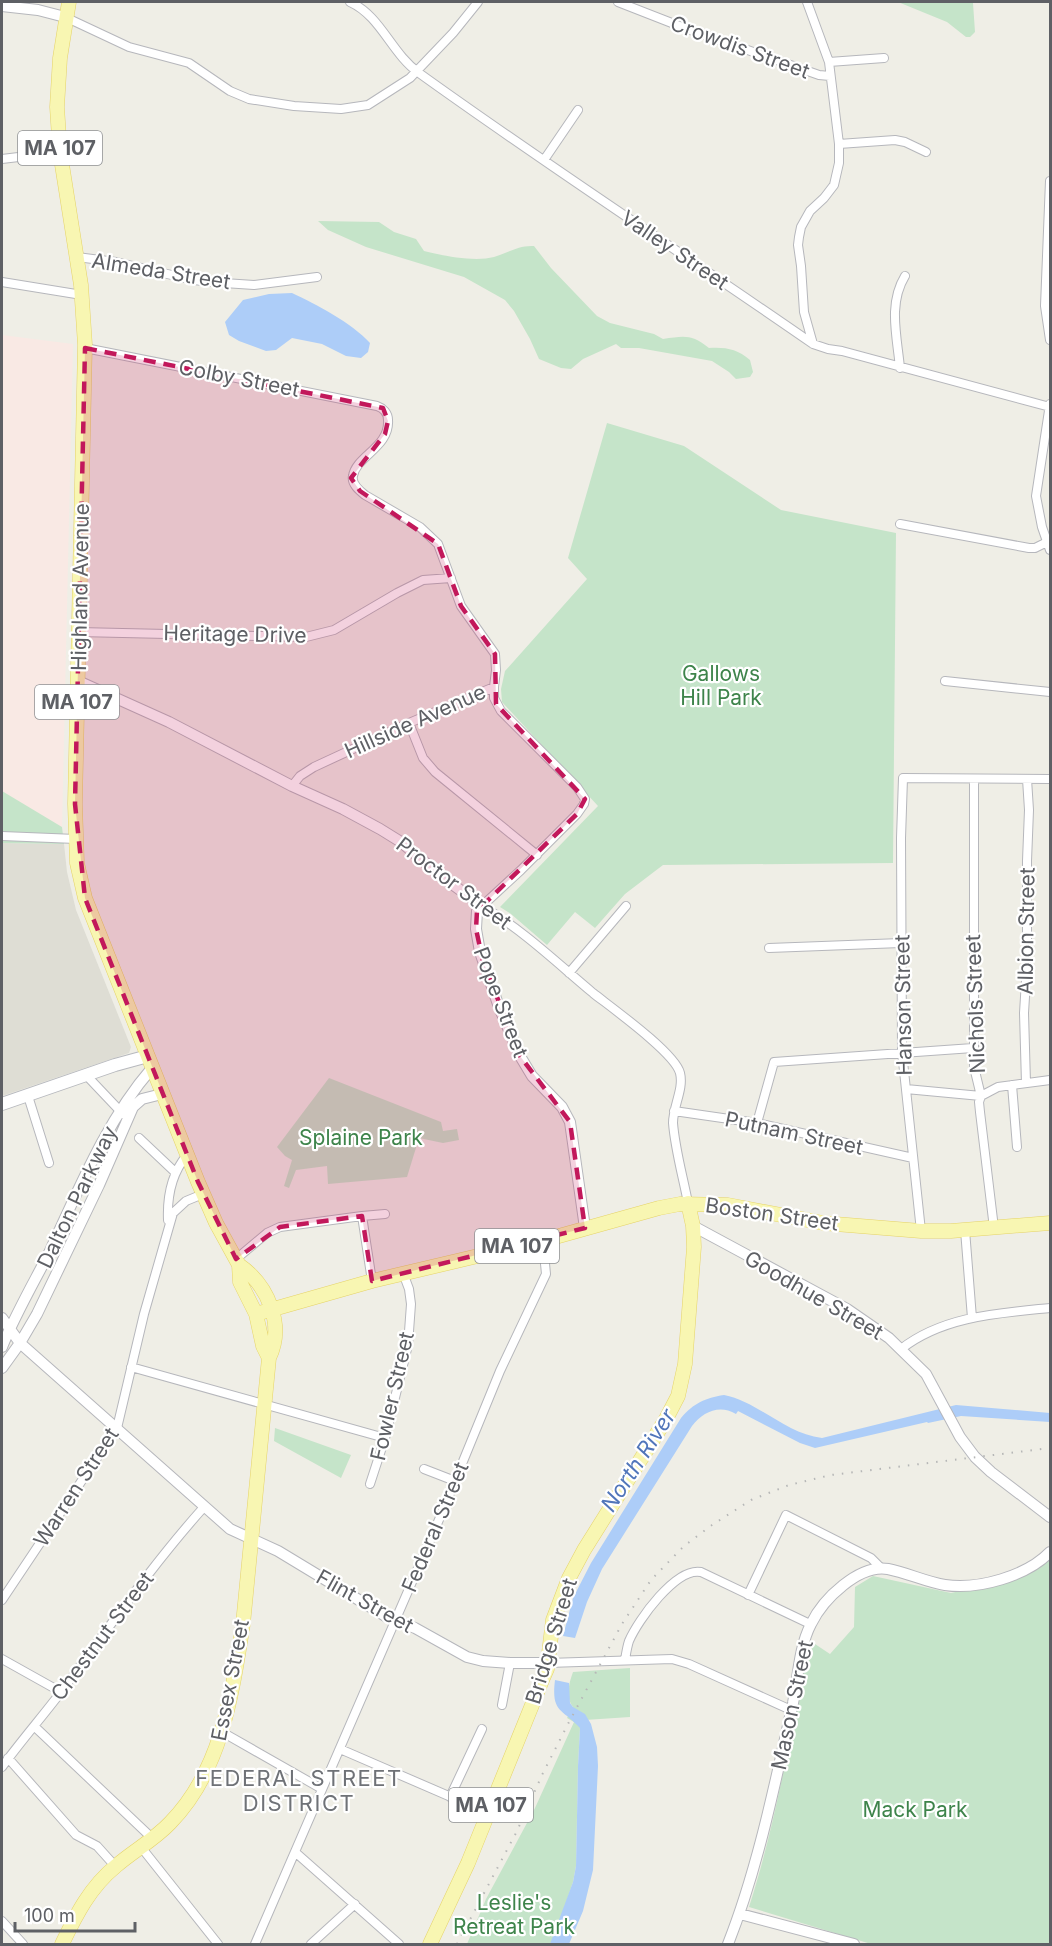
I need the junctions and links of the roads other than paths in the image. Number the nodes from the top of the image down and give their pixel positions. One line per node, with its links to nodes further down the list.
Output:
1 (69, 2): 7 (main road, Highland Avenue / MA 107)
2 (350, 2): 10 (street, Valley Street)
3 (478, 2): 10 (street)
4 (618, 2): 11 (street, Crowdis Street)
5 (807, 2): 9 (street)
6 (2, 6): 7 (street)
7 (65, 17): 10 (street); 14 (main road, Highland Avenue / MA 107)
8 (884, 58): 9 (street)
9 (829, 62): 11 (street)
10 (418, 72): 17 (street, Valley Street)
11 (830, 76): 13 (street)
12 (578, 110): 17 (street)
13 (839, 144): 15 (street); 26 (street)
14 (60, 152): 16 (street); 20 (main road, Highland Avenue / MA 107)
15 (926, 152)
16 (2, 159)
17 (544, 160): 26 (street, Valley Street)
18 (1050, 181): 19 (street)
19 (1049, 231): 25 (street)
20 (77, 257): 22 (street, Almeda Street); 24 (main road, Highland Avenue / MA 107)
21 (905, 276): 28 (street)
22 (317, 277)
23 (2, 282): 24 (street)
24 (82, 295): 27 (main road, Highland Avenue / MA 107)
25 (1050, 340)
26 (813, 344): 28 (street, Valley Street)
27 (85, 348): 30 (street, Colby Street); 35 (main road, Highland Avenue / MA 107)
28 (900, 368): 29 (street, Valley Street)
29 (1050, 406): 31 (street)
30 (388, 416): 34 (street, Hillside Avenue)
31 (1046, 462): 33 (street)
32 (900, 524): 33 (street)
33 (1048, 546)
34 (451, 578): 35 (street, Heritage Drive); 38 (street, Hillside Avenue)
35 (78, 632): 36 (main road, Highland Avenue / MA 107)
36 (78, 681): 44 (street, Proctor Street); 46 (main road, Highland Avenue / MA 107)
37 (945, 681): 39 (street)
38 (494, 687): 40 (street, Hillside Avenue); 47 (street)
39 (1050, 692)
40 (409, 723): 44 (street, Hillside Avenue); 47 (street)
41 (974, 779): 42 (street); 50 (street, Hanson Street); 53 (street, Nichols Street)
42 (1027, 779): 43 (street); 58 (street, Albion Street)
43 (1050, 779)
44 (292, 786): 48 (street, Proctor Street)
45 (2, 836): 46 (street)
46 (76, 839): 55 (main road, Highland Avenue / MA 107)
47 (537, 855): 48 (street)
48 (482, 906): 52 (street, Proctor Street); 81 (street, Pope Street)
49 (626, 906): 52 (street)
50 (901, 943): 51 (street); 54 (street, Hanson Street)
51 (769, 948)
52 (569, 973): 65 (street, Proctor Street)
53 (973, 1048): 54 (street); 63 (street, Nichols Street)
54 (902, 1052): 60 (street, Hanson Street); 67 (street)
55 (150, 1062): 56 (main road); 61 (main road, Highland Avenue / MA 107); 66 (street, Dalton Parkway)
56 (87, 1076): 62 (main road); 66 (street)
57 (1050, 1080): 58 (street)
58 (1026, 1083): 59 (street)
59 (1012, 1085): 63 (street); 69 (street)
60 (906, 1089): 63 (street); 71 (street, Hanson Street)
61 (162, 1095): 66 (street, Dalton Parkway); 70 (main road, Highland Avenue / MA 107)
62 (28, 1096): 64 (main road); 72 (street)
63 (981, 1096): 82 (street, Nichols Street)
64 (2, 1104)
65 (674, 1111): 67 (street, Putnam Street); 75 (street, Proctor Street)
66 (124, 1114): 94 (street, Dalton Parkway); 95 (street, Dalton Parkway)
67 (757, 1123): 71 (street, Putnam Street)
68 (139, 1138): 73 (street)
69 (1017, 1147)
70 (187, 1155): 73 (street, Warren Street); 74 (main road, Essex Street / MA 107)
71 (913, 1158): 84 (street, Hanson Street)
72 (49, 1162)
73 (175, 1172): 80 (street, Warren Street)
74 (203, 1194): 80 (street, Warren Street); 86 (main road, Essex Street / MA 107)
75 (688, 1203): 79 (main road, Bridge Street / MA 107); 81 (main road, Boston Street / MA 107); 84 (main road, Boston Street)
76 (385, 1214): 77 (street)
77 (362, 1216): 86 (street); 88 (street)
78 (1050, 1223): 82 (main road, Boston Street)
79 (693, 1226): 97 (street, Goodhue Street); 119 (main road, Bridge Street / MA 107)
80 (168, 1227): 99 (street, Warren Street)
81 (585, 1228): 85 (main road, Boston Street / MA 107)
82 (994, 1228): 83 (main road, Boston Street)
83 (965, 1230): 84 (main road, Boston Street); 93 (street)
84 (921, 1231)
85 (541, 1241): 87 (main road, Boston Street / MA 107); 105 (street, Federal Street)
86 (237, 1262): 90 (main road, Essex Street / MA 107); 91 (main road, Essex Street / MA 107)
87 (403, 1273): 88 (main road, Boston Street / MA 107); 103 (street, Fowler Street)
88 (372, 1281): 90 (main road, Boston Street / MA 107)
89 (1050, 1308): 93 (street)
90 (272, 1309): 91 (main road, Boston Street / MA 107); 98 (main road, Essex Street)
91 (256, 1314): 98 (main road, Essex Street)
92 (2, 1318): 94 (street, Flint Street)
93 (972, 1318): 97 (street)
94 (9, 1330): 95 (street, Flint Street); 96 (street, Dalton Parkway)
95 (20, 1343): 100 (street, Dalton Parkway); 102 (street, Flint Street)
96 (2, 1347)
97 (901, 1349): 108 (street, Goodhue Street)
98 (269, 1358): 101 (main road, Essex Street)
99 (131, 1367): 101 (street); 102 (street, Warren Street)
100 (2, 1368)
101 (265, 1404): 103 (street); 109 (main road, Essex Street)
102 (117, 1428): 107 (street, Flint Street); 113 (street, Warren Street)
103 (385, 1438): 106 (street, Fowler Street)
104 (424, 1469): 105 (street)
105 (455, 1481): 114 (street, Federal Street)
106 (370, 1484)
107 (204, 1507): 109 (street, Flint Street); 120 (street, Chestnut Street)
108 (1050, 1517)
109 (251, 1539): 114 (street, Flint Street); 125 (main road, Essex Street)
110 (1050, 1552): 111 (street)
111 (881, 1568): 112 (street); 115 (street, Mason Street)
112 (748, 1595): 115 (street); 117 (street)
113 (2, 1600)
114 (395, 1621): 118 (street, Flint Street); 126 (street, Federal Street)
115 (810, 1624): 122 (street, Mason Street)
116 (2, 1659): 120 (street)
117 (625, 1660): 119 (street, Flint Street); 122 (street, Flint Street)
118 (510, 1663): 119 (street, Flint Street); 121 (street)
119 (548, 1663): 131 (main road, Bridge Street / MA 107)
120 (61, 1692): 123 (street, Chestnut Street)
121 (502, 1705)
122 (791, 1710): 136 (street, Mason Street)
123 (34, 1726): 127 (street, Chestnut Street); 132 (street)
124 (482, 1729): 130 (street)
125 (222, 1732): 129 (street); 132 (main road, Essex Street)
126 (340, 1749): 129 (street, Federal Street); 130 (street)
127 (8, 1758): 128 (street, Chestnut Street); 134 (street)
128 (2, 1767)
129 (322, 1789): 133 (street, Federal Street)
130 (450, 1797): 131 (street)
131 (488, 1813): 145 (main road, Bridge Street / MA 107)
132 (147, 1843): 134 (main road, Essex Street); 141 (street)
133 (295, 1852): 135 (street); 142 (street, Federal Street)
134 (116, 1866): 140 (main road, Essex Street)
135 (355, 1904): 143 (street); 144 (street)
136 (740, 1914): 138 (street); 146 (street, Mason Street)
137 (2, 1921): 139 (street)
138 (836, 1942): 147 (street)
139 (23, 1944)
140 (62, 1944)
141 (218, 1944)
142 (255, 1944)
143 (310, 1944)
144 (399, 1944)
145 (430, 1944)
146 (728, 1944)
147 (854, 1944)

